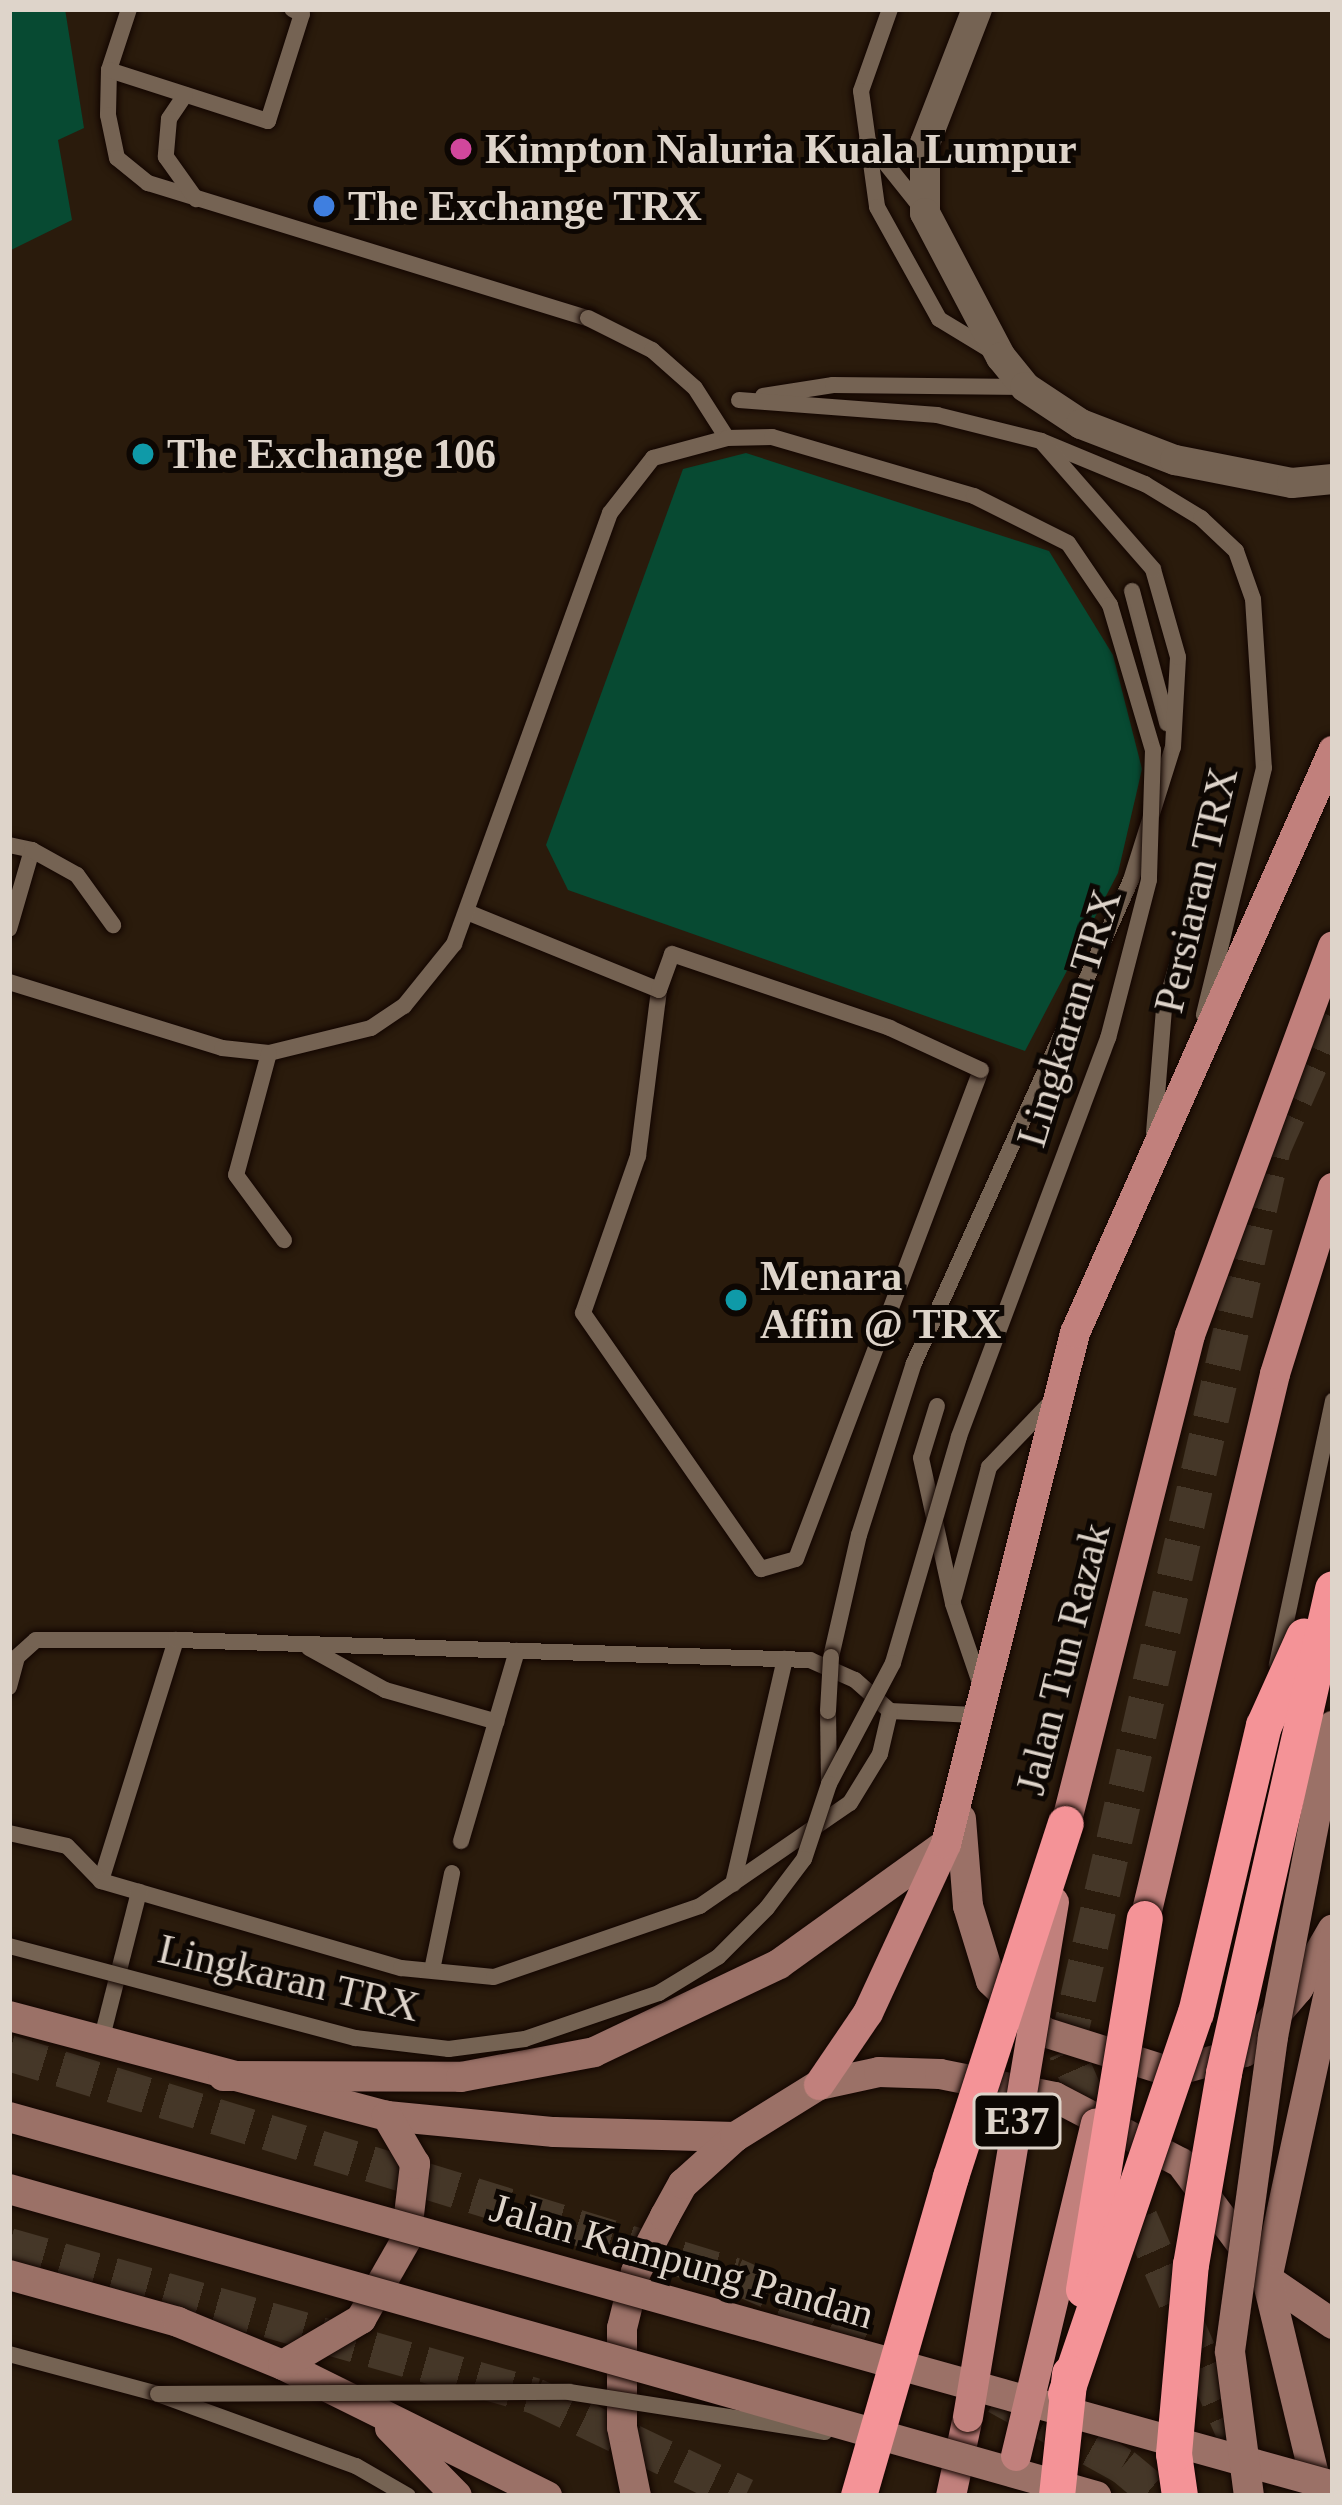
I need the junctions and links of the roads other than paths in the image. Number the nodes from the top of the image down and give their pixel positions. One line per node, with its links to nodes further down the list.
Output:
1 (130, 9): 5 (lane)
2 (292, 9): 6 (lane)
3 (890, 9): 7 (lane)
4 (977, 9): 9 (street)
5 (109, 70): 6 (lane); 8 (lane)
6 (185, 95): 8 (lane)
7 (862, 135): 9 (lane); 10 (lane)
8 (197, 199): 12 (lane, bridge)
9 (925, 213): 10 (street)
10 (1001, 357): 11 (street)
11 (1025, 387): 13 (lane, Persiaran TRX); 14 (street)
12 (727, 438): 21 (lane, Lingkaran TRX, bridge); 50 (lane, Lingkaran TRX, bridge)
13 (1041, 441): 16 (lane); 30 (lane, Persiaran TRX)
14 (1333, 479)
15 (1132, 591): 16 (lane)
16 (1173, 747): 50 (lane, bridge)
17 (1333, 751): 30 (main road)
18 (9, 845): 19 (lane)
19 (32, 850): 22 (lane); 23 (lane)
20 (1204, 875): 31 (lane)
21 (467, 912): 26 (lane, bridge); 29 (lane, Lingkaran TRX, bridge)
22 (113, 925)
23 (9, 929)
24 (1333, 946): 52 (main road, Jalan Tun Razak / E37)
25 (9, 982): 29 (lane, Lingkaran TRX, bridge)
26 (659, 990): 27 (lane, bridge); 27 (lane, bridge)
27 (890, 1028): 28 (lane)
28 (882, 1046)
29 (269, 1053): 33 (lane, bridge)
30 (1192, 1061): 31 (main road)
31 (1153, 1152): 34 (main road)
32 (1333, 1188): 60 (main road, E37)
33 (284, 1240)
34 (1057, 1396): 39 (lane); 45 (main road)
35 (1333, 1401): 48 (lane)
36 (937, 1406): 39 (lane)
37 (1333, 1574): 48 (highway, bridge)
38 (1333, 1589): 83 (highway, bridge)
39 (953, 1604): 45 (lane)
40 (176, 1640): 41 (lane); 44 (lane); 57 (lane)
41 (303, 1645): 42 (lane); 47 (lane)
42 (518, 1651): 43 (lane); 47 (lane)
43 (785, 1660): 46 (lane); 58 (lane)
44 (9, 1687)
45 (978, 1701): 46 (lane); 51 (main road)
46 (890, 1711): 58 (lane)
47 (497, 1722): 54 (lane)
48 (1264, 1726): 65 (highway, bridge)
49 (1333, 1726): 95 (main road, bridge)
50 (829, 1784): 62 (lane, Lingkaran TRX, bridge)
51 (959, 1803): 55 (main road); 61 (main road)
52 (1066, 1825): 89 (highway, bridge); 90 (main road, Jalan Tun Razak / E37, bridge)
53 (9, 1833): 57 (lane)
54 (461, 1841)
55 (946, 1844): 68 (main road); 69 (main road)
56 (452, 1873): 63 (lane)
57 (101, 1881): 59 (lane)
58 (733, 1885): 63 (lane)
59 (139, 1892): 63 (lane); 67 (lane)
60 (1144, 1919): 80 (highway, bridge); 91 (main road, E37, bridge)
61 (1333, 1929)
62 (9, 1946)
63 (432, 1970)
64 (1333, 1974): 75 (main road)
65 (1196, 2013): 80 (highway, bridge); 83 (highway, bridge)
66 (9, 2016): 67 (main road)
67 (101, 2041): 68 (main road)
68 (224, 2076): 70 (main road)
69 (819, 2085): 72 (main road); 75 (main road)
70 (387, 2116): 72 (main road); 78 (main road)
71 (9, 2117): 84 (main road, Jalan Kampung Pandan, bridge)
72 (735, 2137): 88 (main road)
73 (9, 2189): 82 (main road, bridge)
74 (9, 2275): 78 (main road)
75 (1267, 2279): 76 (main road); 96 (main road)
76 (1333, 2324)
77 (9, 2354): 79 (lane)
78 (283, 2365): 81 (main road)
79 (158, 2394): 82 (lane, bridge); 85 (lane)
80 (1066, 2394): 92 (highway, bridge)
81 (358, 2401): 86 (main road); 87 (main road)
82 (927, 2448): 93 (main road, bridge)
83 (1174, 2454): 94 (highway, bridge)
84 (1333, 2486)
85 (408, 2496)
86 (457, 2496)
87 (547, 2496)
88 (635, 2496)
89 (859, 2496)
90 (951, 2496)
91 (1007, 2496)
92 (1057, 2496)
93 (1096, 2496)
94 (1180, 2496)
95 (1250, 2496)
96 (1319, 2496)

